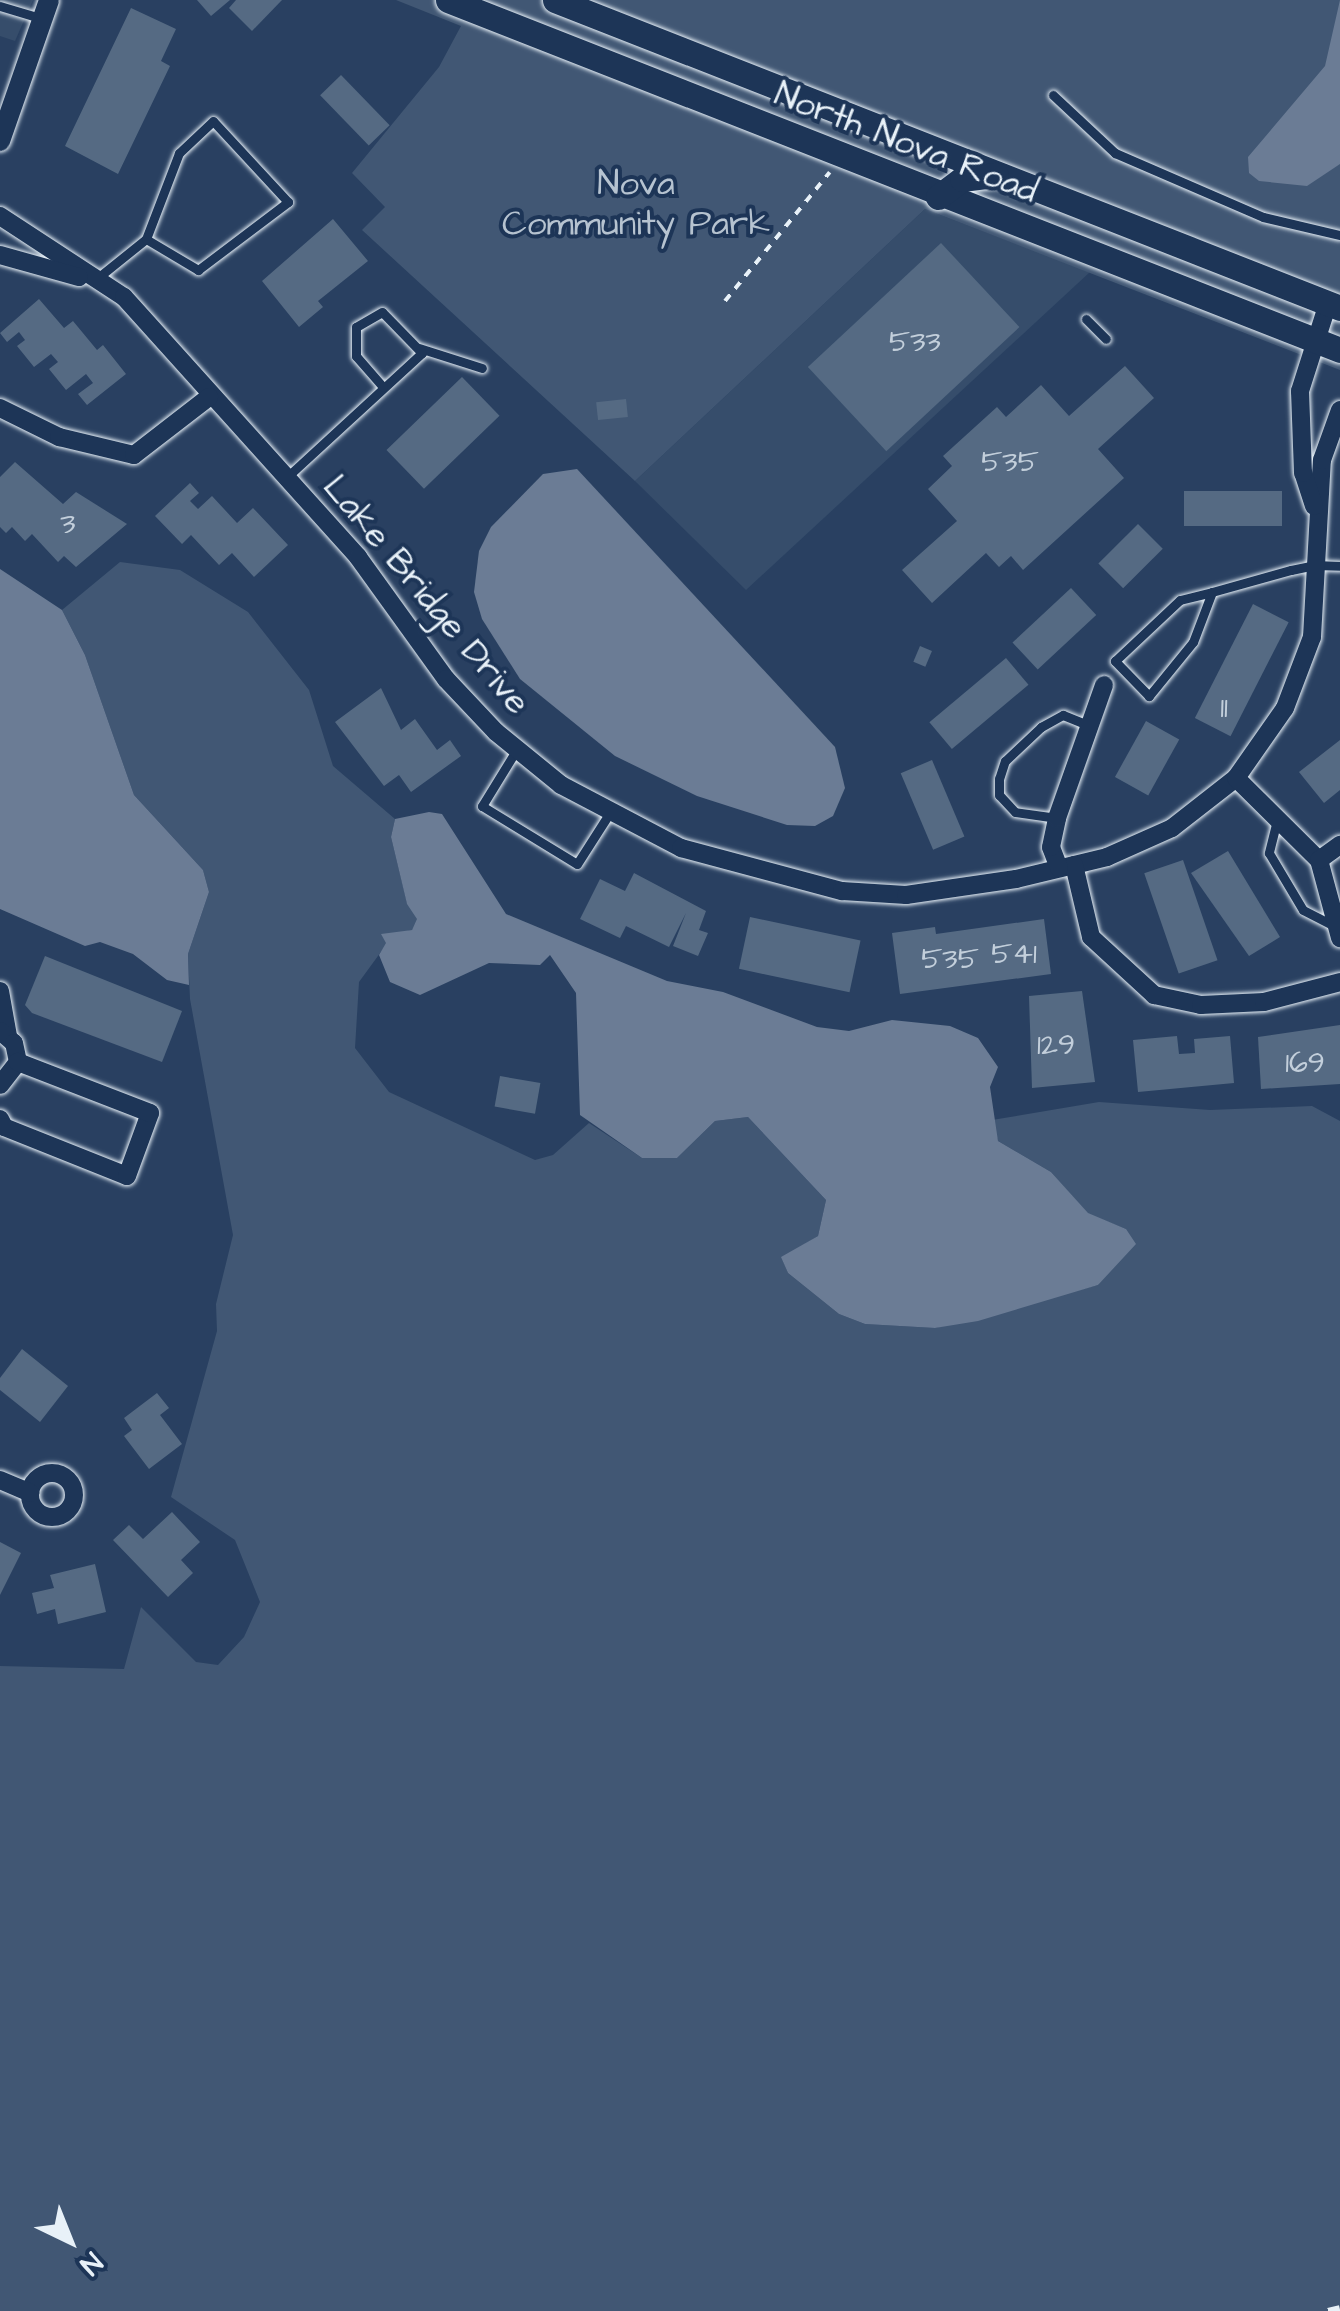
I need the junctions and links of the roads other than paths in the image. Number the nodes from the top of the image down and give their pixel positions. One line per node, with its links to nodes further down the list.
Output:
1 (448, 0): 8 (main road, North Nova Road)
2 (555, 0): 7 (main road, North Nova Road)
3 (0, 6): 4 (lane)
4 (46, 9): 6 (street)
5 (1053, 95): 10 (lane)
6 (0, 141)
7 (1001, 175): 8 (main road); 14 (main road, North Nova Road)
8 (938, 197): 17 (main road, North Nova Road)
9 (0, 216): 13 (street, Lake Bridge Drive)
10 (1340, 235)
11 (146, 240): 11 (lane); 13 (lane)
12 (0, 255): 13 (street)
13 (94, 282): 22 (street, Lake Bridge Drive)
14 (1336, 302): 17 (street)
15 (1086, 319): 16 (lane)
16 (1106, 340)
17 (1314, 340): 19 (main road, North Nova Road); 26 (street)
18 (419, 348): 20 (lane); 21 (lane); 21 (lane)
19 (1340, 350)
20 (482, 368)
21 (382, 387): 25 (lane)
22 (209, 397): 23 (street); 25 (street, Lake Bridge Drive)
23 (0, 408)
24 (1340, 410): 26 (street, Lake Bridge Drive)
25 (285, 479): 32 (street, Lake Bridge Drive)
26 (1316, 511): 27 (street, Lake Bridge Drive)
27 (1315, 564): 28 (lane); 29 (lane); 33 (street, Lake Bridge Drive)
28 (1340, 566)
29 (1212, 592): 29 (lane)
30 (1104, 685): 31 (street)
31 (1085, 724): 36 (street); 36 (lane)
32 (517, 749): 34 (street, Lake Bridge Drive); 34 (lane)
33 (1236, 778): 35 (street); 39 (street, Lake Bridge Drive)
34 (609, 814): 39 (street, Lake Bridge Drive)
35 (1278, 817): 38 (street); 40 (lane)
36 (1057, 818): 39 (street)
37 (1340, 844): 38 (street)
38 (1318, 860): 40 (street)
39 (1066, 867): 42 (street)
40 (1339, 928): 41 (street)
41 (1340, 938)
42 (1340, 982)
43 (0, 991): 44 (street)
44 (4, 1034): 45 (street)
45 (18, 1062): 46 (street); 47 (street)
46 (0, 1084)
47 (0, 1119)
48 (0, 1480): 49 (street)
49 (30, 1494)

